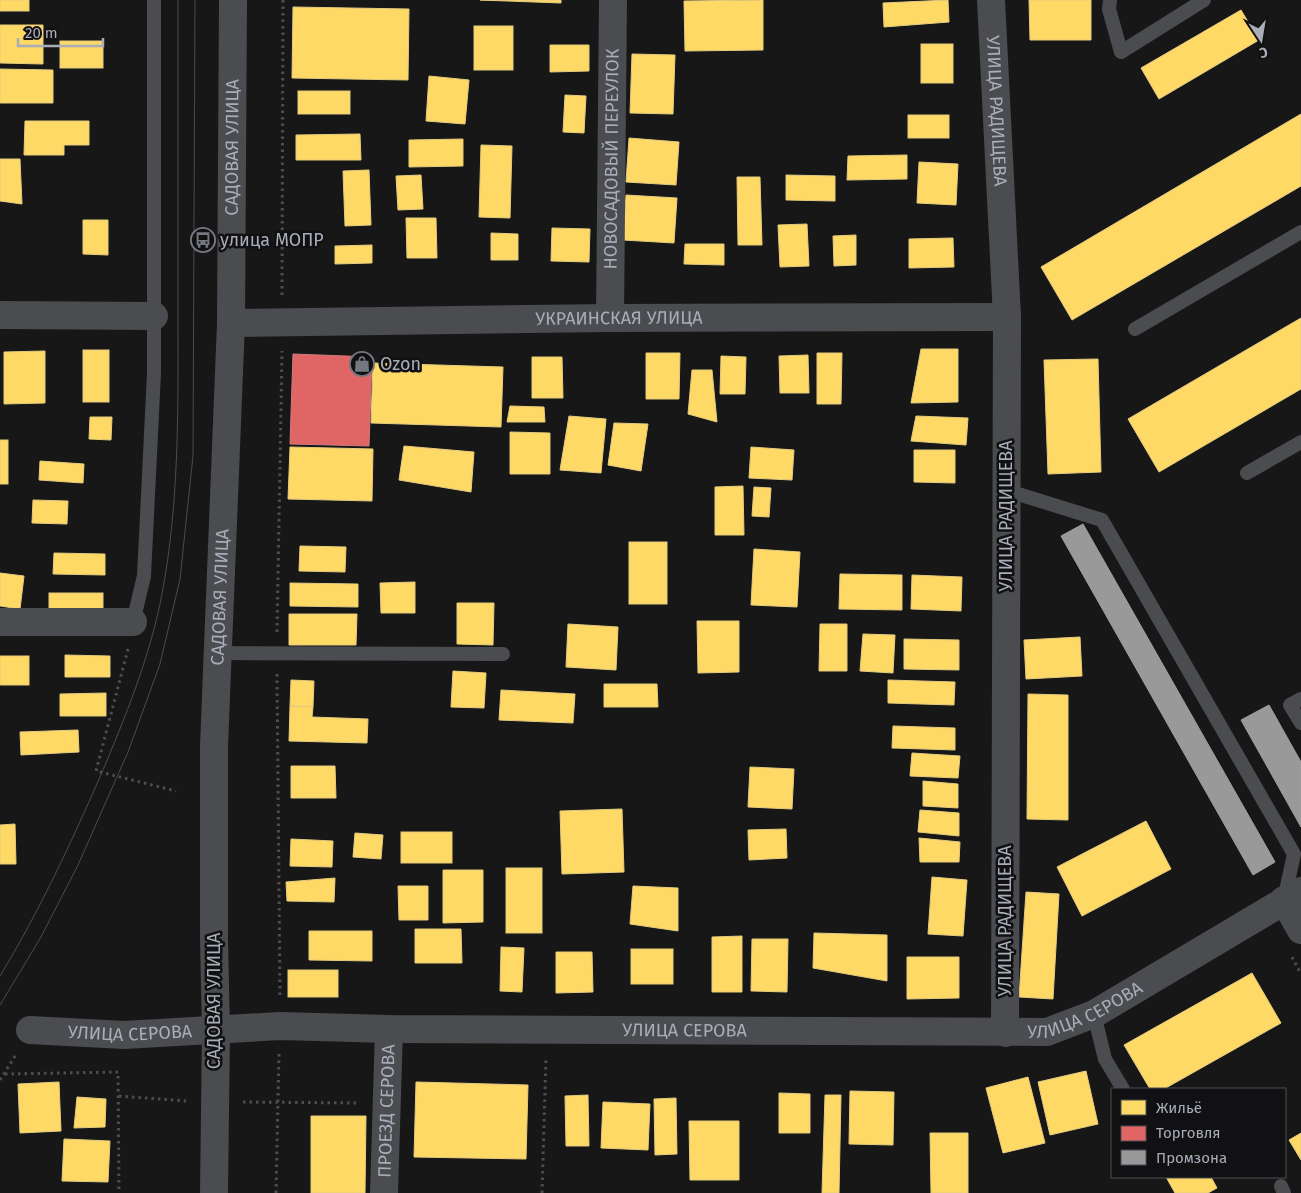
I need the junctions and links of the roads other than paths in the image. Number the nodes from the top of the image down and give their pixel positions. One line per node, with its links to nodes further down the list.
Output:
1 (154, 0): 9 (lane)
2 (233, 0): 12 (street, САДОВАЯ УЛИЦА)
3 (613, 0): 11 (street, НОВОСАДОВЫЙ ПЕРЕУЛОК)
4 (990, 0): 10 (street, УЛИЦА РАДИЩЕВА)
5 (1110, 0): 6 (lane)
6 (1204, 0)
7 (1301, 232): 13 (lane)
8 (0, 315): 9 (street)
9 (154, 316): 18 (lane)
10 (1007, 316): 11 (street, УКРАИНСКАЯ УЛИЦА); 16 (street, УЛИЦА РАДИЩЕВА)
11 (610, 318): 12 (street, УКРАИНСКАЯ УЛИЦА)
12 (231, 323): 19 (street, САДОВАЯ УЛИЦА)
13 (1135, 330)
14 (1301, 442): 15 (lane)
15 (1248, 473)
16 (1005, 490): 23 (lane); 29 (street, УЛИЦА РАДИЩЕВА)
17 (0, 622): 18 (street)
18 (133, 622)
19 (218, 653): 20 (lane); 28 (street, САДОВАЯ УЛИЦА)
20 (503, 654)
21 (1301, 699): 22 (lane)
22 (1301, 723)
23 (1292, 896): 24 (street); 25 (street, УЛИЦА СЕРОВА)
24 (1301, 930)
25 (1094, 1014): 29 (street, УЛИЦА СЕРОВА); 30 (lane)
26 (389, 1029): 28 (street, УЛИЦА СЕРОВА); 29 (street, УЛИЦА СЕРОВА); 32 (street, ПРОЕЗД СЕРОВА)
27 (30, 1030): 28 (street, УЛИЦА СЕРОВА)
28 (216, 1030): 31 (street, САДОВАЯ УЛИЦА)
29 (1005, 1033)
30 (1122, 1088)
31 (214, 1193)
32 (384, 1193)

